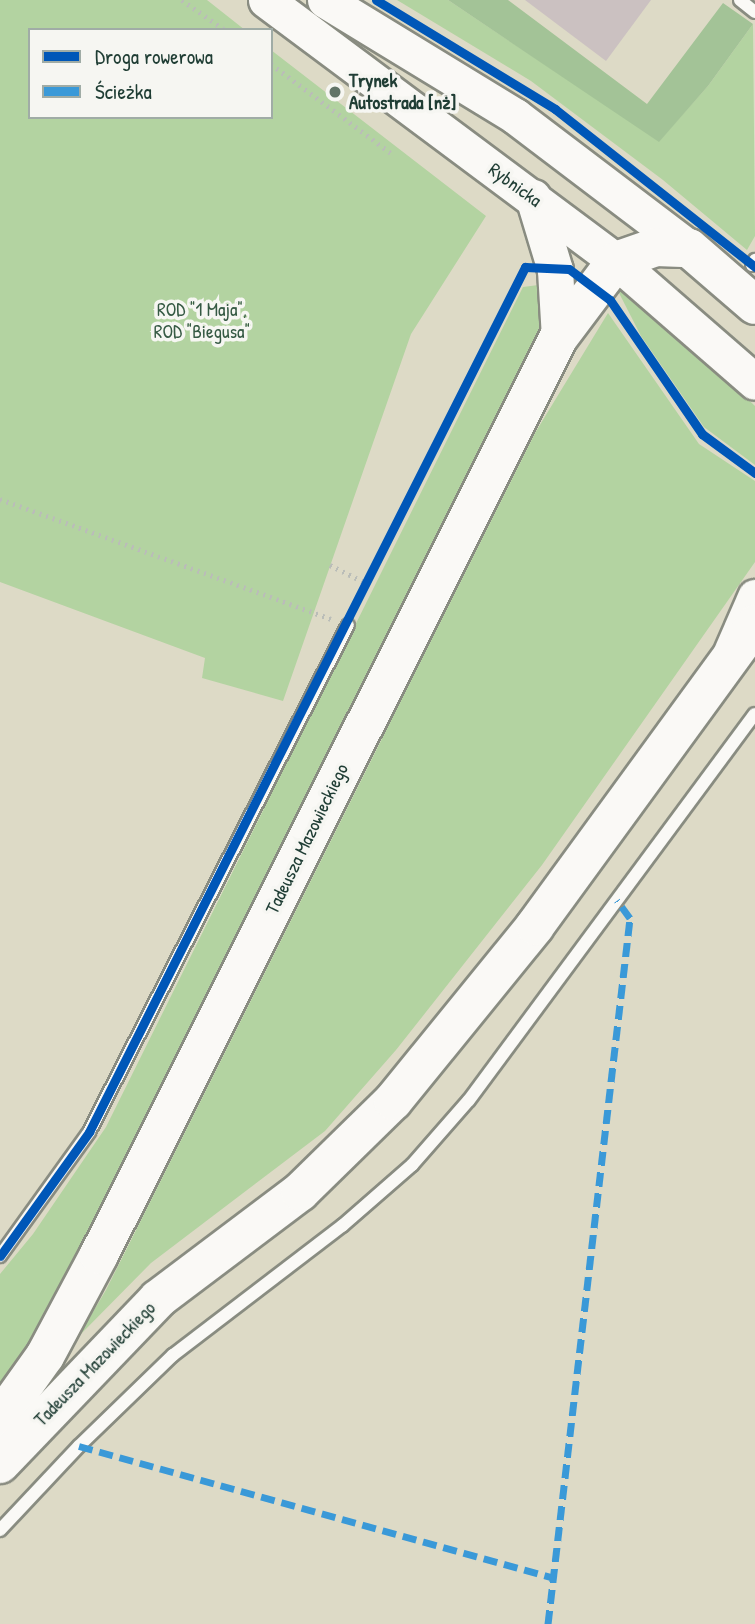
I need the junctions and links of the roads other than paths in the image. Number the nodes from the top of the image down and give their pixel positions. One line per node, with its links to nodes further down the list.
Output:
1 (266, 0): 5 (main road, Rybnicka)
2 (325, 0): 6 (main road)
3 (740, 0): 4 (lane)
4 (755, 12)
5 (533, 197): 7 (main road, Rybnicka); 9 (main road)
6 (689, 248): 7 (main road); 8 (main road)
7 (616, 261): 9 (main road, Tadeusza Mazowieckiego); 10 (main road, Rybnicka)
8 (755, 305)
9 (559, 337): 16 (main road, Tadeusza Mazowieckiego)
10 (755, 382)
11 (755, 597): 13 (main road, Tadeusza Mazowieckiego)
12 (348, 625): 15 (lane)
13 (744, 637): 17 (main road, Tadeusza Mazowieckiego)
14 (755, 714): 18 (lane)
15 (0, 1256)
16 (0, 1419)
17 (0, 1464)
18 (0, 1530)

